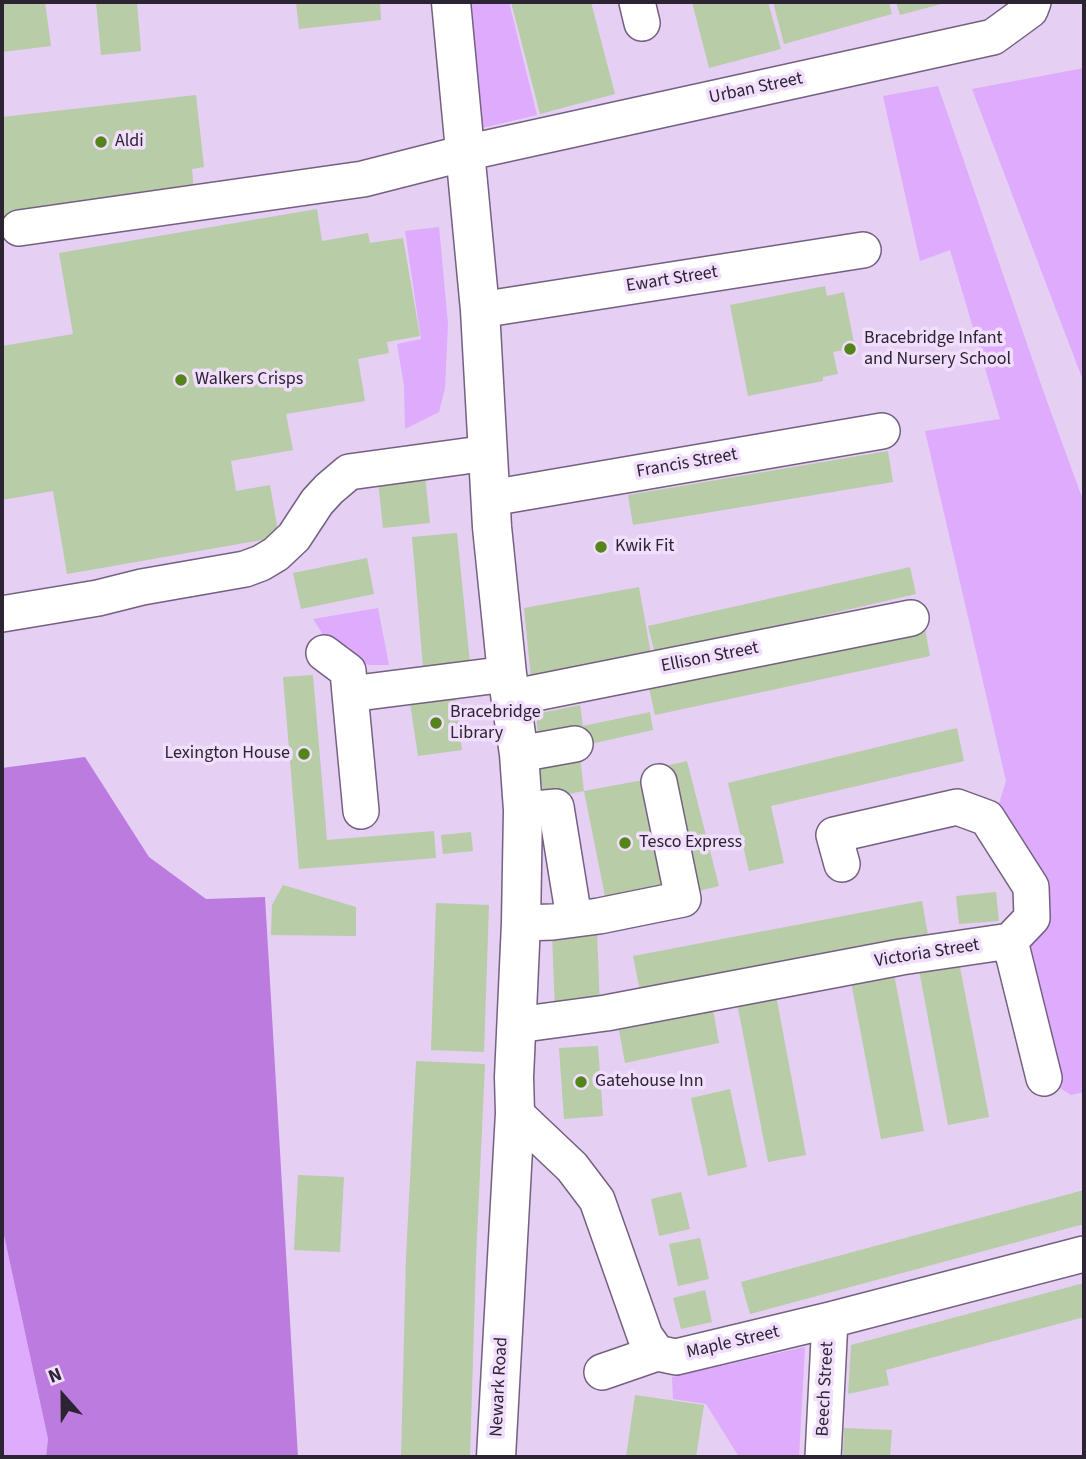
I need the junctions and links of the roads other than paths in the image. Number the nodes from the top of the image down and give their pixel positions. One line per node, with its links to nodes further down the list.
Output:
1 (451, 2): 3 (main road, Newark Road)
2 (1033, 2): 3 (street, Urban Street)
3 (465, 153): 4 (street, Urban Street); 6 (main road, Newark Road)
4 (19, 228)
5 (863, 250): 6 (street, Ewart Street)
6 (480, 310): 8 (main road, Newark Road)
7 (882, 431): 9 (street, Francis Street)
8 (488, 453): 9 (main road, Newark Road); 10 (street)
9 (491, 498): 13 (main road, Newark Road)
10 (2, 613)
11 (911, 618): 13 (street, Ellison Street)
12 (324, 653): 14 (street)
13 (509, 686): 14 (street, Ellison Street); 16 (main road, Newark Road)
14 (351, 694): 19 (street)
15 (575, 744): 16 (street)
16 (519, 754): 18 (main road, Newark Road)
17 (659, 782): 21 (street)
18 (523, 810): 21 (street); 22 (main road, Newark Road)
19 (361, 811)
20 (842, 864): 23 (street)
21 (574, 918): 22 (street)
22 (521, 923): 24 (main road, Newark Road)
23 (1010, 941): 24 (street, Victoria Street); 25 (street)
24 (517, 1025): 26 (main road, Newark Road)
25 (1044, 1078)
26 (515, 1113): 29 (street); 31 (main road, Newark Road)
27 (1084, 1254): 28 (street, Maple Street)
28 (830, 1320): 29 (street, Maple Street); 32 (street, Beech Street)
29 (657, 1353): 30 (street, Maple Street)
30 (602, 1372)
31 (496, 1457)
32 (823, 1457)

